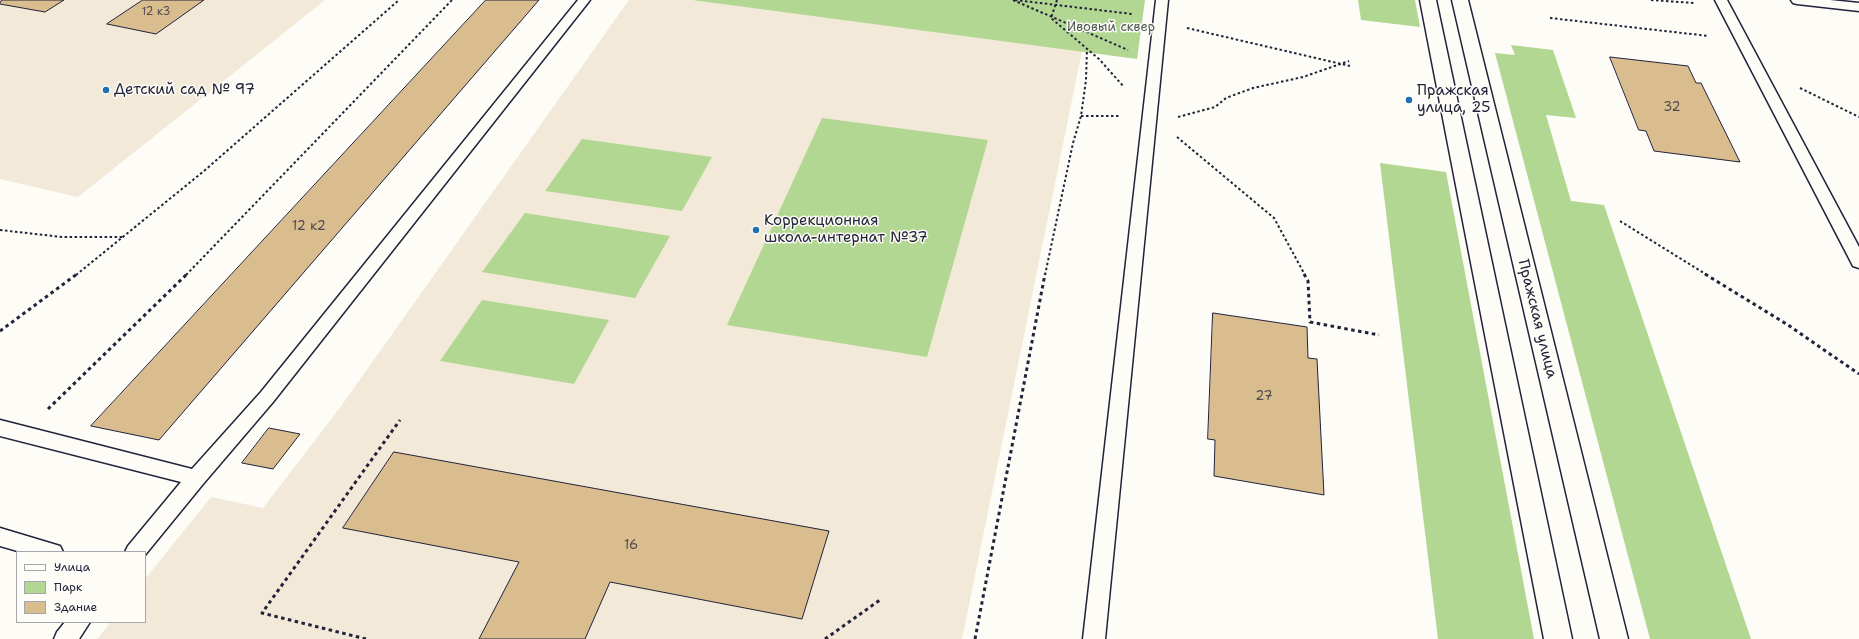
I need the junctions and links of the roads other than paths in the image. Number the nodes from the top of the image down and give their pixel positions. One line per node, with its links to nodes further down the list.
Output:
1 (584, 0): 10 (lane)
2 (1162, 0): 16 (lane)
3 (1428, 0): 17 (street)
4 (1460, 0): 18 (street, Пражская улица)
5 (1797, 0): 7 (lane)
6 (1722, 2): 8 (lane)
7 (1859, 7)
8 (1859, 262)
9 (0, 428): 10 (lane)
10 (196, 478): 13 (lane)
11 (0, 537): 12 (lane)
12 (49, 551)
13 (136, 551)
14 (78, 623): 15 (lane)
15 (65, 639)
16 (1094, 639)
17 (1558, 639)
18 (1614, 639)

